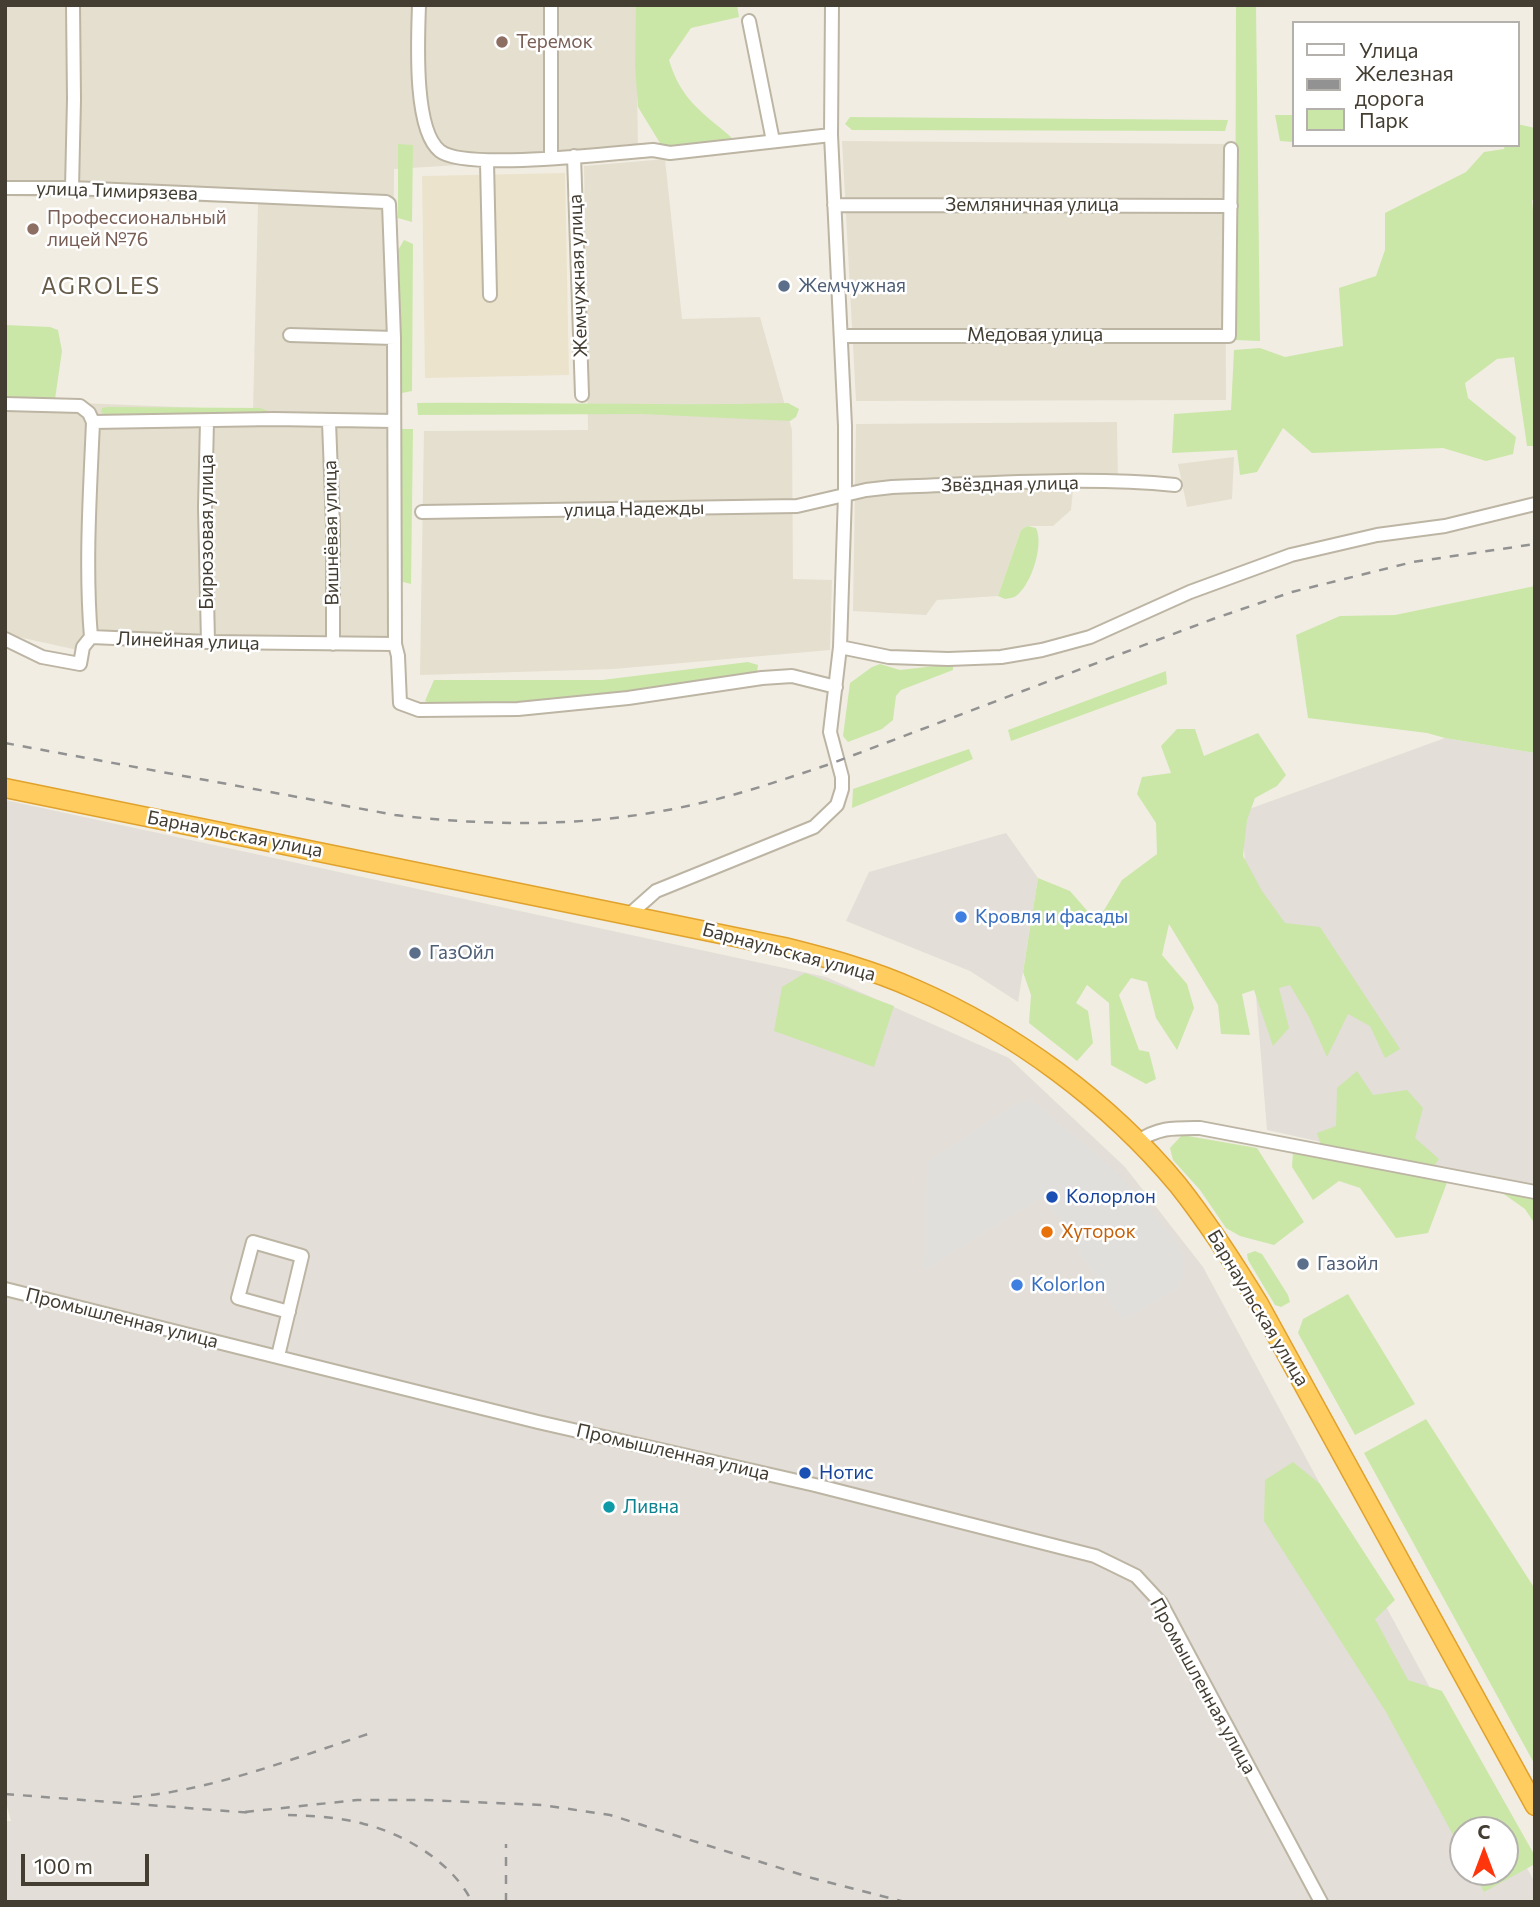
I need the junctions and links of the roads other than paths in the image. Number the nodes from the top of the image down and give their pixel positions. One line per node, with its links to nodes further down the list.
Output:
1 (73, 5): 13 (street)
2 (419, 5): 11 (street)
3 (551, 5): 10 (street)
4 (832, 5): 6 (street)
5 (750, 21): 7 (street)
6 (831, 135): 7 (street); 14 (street)
7 (773, 141): 9 (street)
8 (1231, 149): 15 (street)
9 (573, 156): 10 (street); 20 (street, Жемчужная улица)
10 (551, 157): 11 (street)
11 (487, 162): 16 (street)
12 (5, 188): 13 (street, улица Тимирязева)
13 (72, 188): 19 (street, улица Тимирязева)
14 (834, 205): 15 (street, Земляничная улица); 18 (street)
15 (1231, 206): 18 (street, Медовая улица)
16 (490, 295)
17 (290, 335): 19 (street)
18 (841, 336): 27 (street)
19 (394, 338): 23 (street, улица Тимирязева)
20 (582, 395)
21 (5, 404): 24 (street)
22 (206, 421): 24 (street); 25 (street); 32 (street, Бирюзовая улица)
23 (394, 421): 25 (street); 33 (street, улица Тимирязева)
24 (93, 422): 30 (street)
25 (329, 422): 34 (street, Вишнёвая улица)
26 (1175, 485): 27 (street, Звёздная улица)
27 (845, 494): 29 (street, улица Надежды); 35 (street)
28 (1535, 504): 35 (street)
29 (422, 512)
30 (90, 637): 31 (street, Линейная улица); 32 (street, Линейная улица)
31 (5, 639)
32 (208, 642): 34 (street, Линейная улица)
33 (395, 644): 34 (street, Линейная улица); 36 (street, улица Тимирязева)
34 (332, 645)
35 (841, 647): 36 (street)
36 (836, 687): 38 (street)
37 (5, 788): 38 (highway, Барнаульская улица)
38 (630, 914): 39 (highway, Барнаульская улица)
39 (1137, 1142): 40 (street); 44 (highway, Барнаульская улица)
40 (1535, 1192)
41 (5, 1289): 43 (street, Промышленная улица)
42 (289, 1312): 42 (street); 43 (street)
43 (278, 1356): 45 (street, Промышленная улица)
44 (1535, 1806)
45 (1321, 1902)

